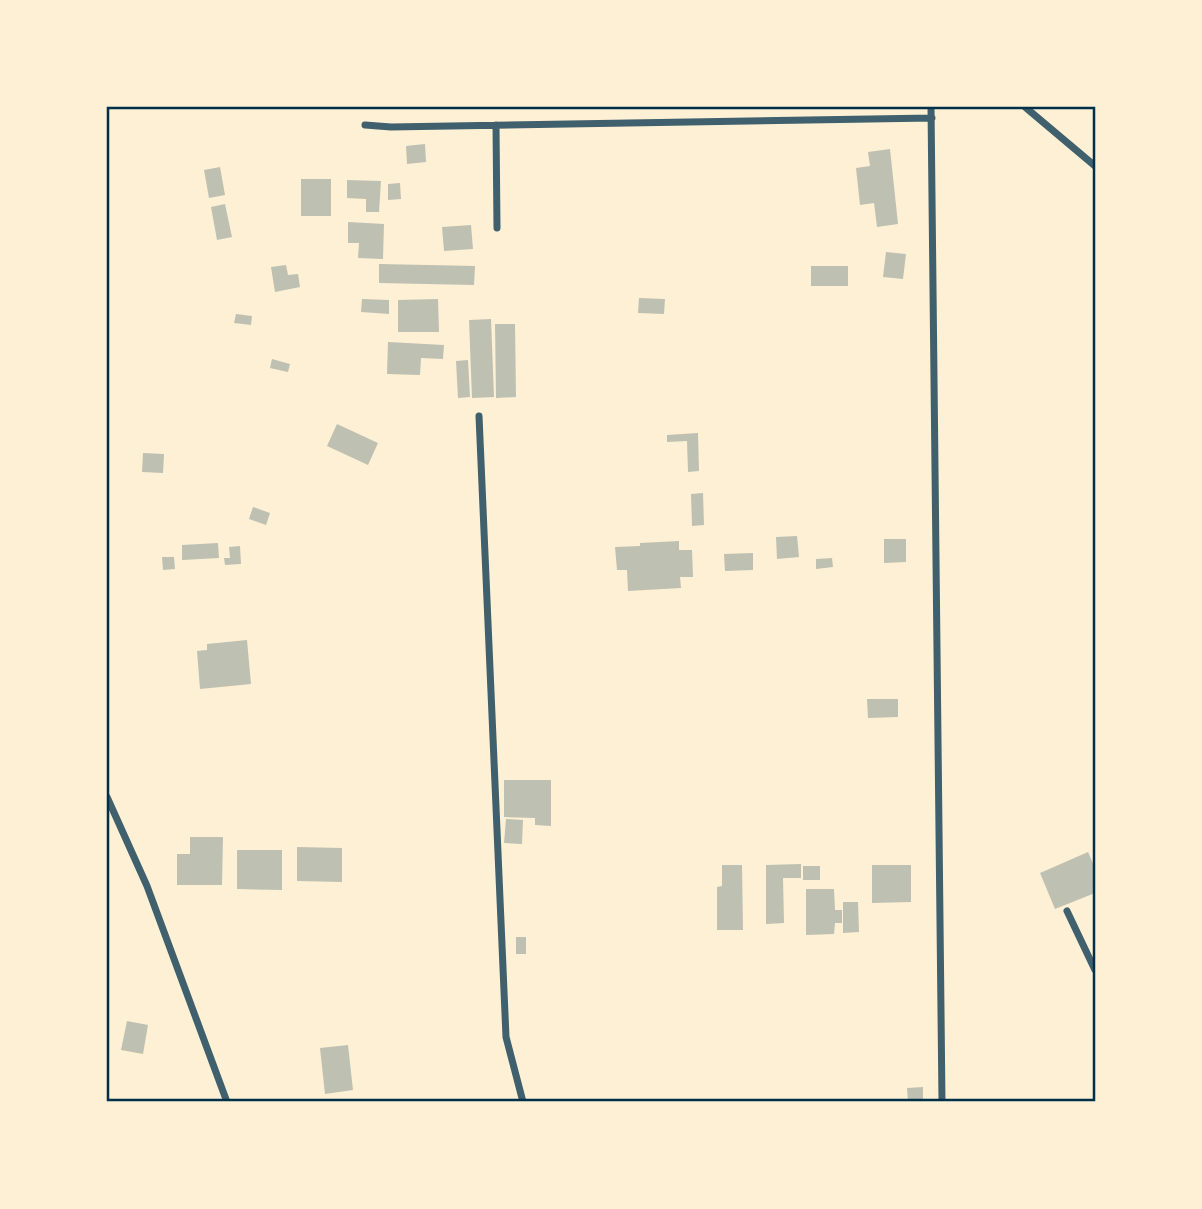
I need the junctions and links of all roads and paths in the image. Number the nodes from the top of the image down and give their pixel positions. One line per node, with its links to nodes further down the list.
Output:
1 (931, 107): 3 (street)
2 (1025, 107): 6 (street)
3 (932, 118): 5 (street); 14 (street)
4 (365, 125): 5 (street)
5 (496, 125): 7 (street)
6 (1095, 166)
7 (497, 228)
8 (479, 416): 13 (street)
9 (107, 797): 12 (street)
10 (1067, 911): 11 (street)
11 (1095, 970)
12 (226, 1102)
13 (523, 1102)
14 (942, 1102)

